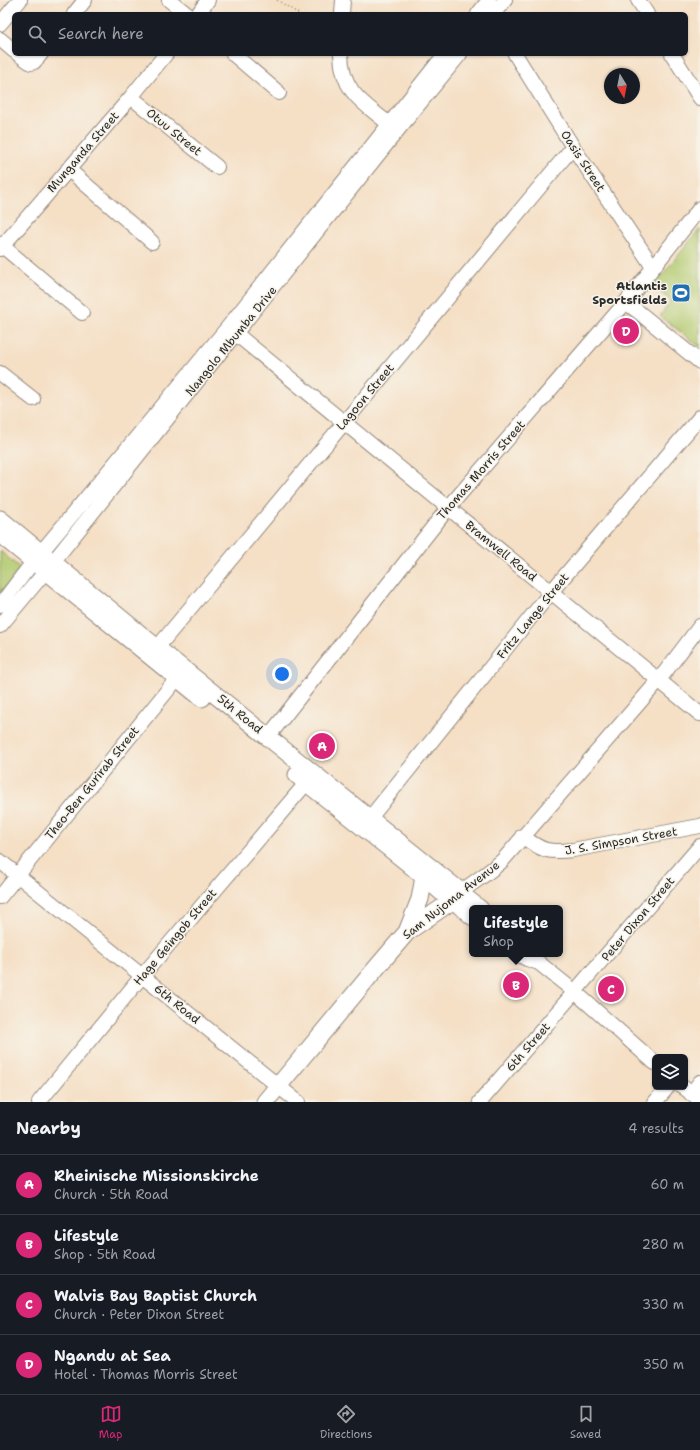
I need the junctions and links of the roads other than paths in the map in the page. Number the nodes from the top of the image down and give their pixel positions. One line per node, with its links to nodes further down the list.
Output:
1 (20, 0): 14 (street)
2 (85, 0): 9 (street)
3 (169, 0): 10 (street)
4 (208, 0): 11 (street)
5 (344, 0): 12 (street)
6 (505, 0): 8 (street)
7 (638, 0): 13 (street)
8 (487, 10)
9 (76, 12)
10 (184, 12)
11 (199, 12)
12 (342, 12)
13 (646, 12)
14 (0, 24)
15 (0, 39): 16 (street)
16 (12, 49)
17 (21, 56): 18 (street)
18 (39, 56)
19 (164, 56): 27 (street, Munganda Street)
20 (235, 56): 26 (street)
21 (341, 56): 29 (street)
22 (444, 56): 29 (street, Nangolo Mbumba Drive)
23 (458, 56): 29 (street, Nangolo Mbumba Drive)
24 (516, 56): 30 (street, Oasis Street)
25 (673, 56): 28 (street)
26 (279, 93)
27 (131, 97): 31 (street, Otuu Street); 32 (street, Munganda Street)
28 (700, 98)
29 (393, 127): 39 (street, Nangolo Mbumba Drive)
30 (573, 147): 36 (street, Oasis Street); 44 (street, Lagoon Street)
31 (217, 167)
32 (68, 169): 34 (street); 35 (street, Munganda Street)
33 (700, 208): 36 (street, Thomas Morris Street)
34 (152, 242)
35 (1, 246): 38 (street)
36 (653, 267): 37 (street, Thomas Morris Street)
37 (626, 302): 40 (street); 45 (street, Thomas Morris Street)
38 (82, 313)
39 (232, 331): 44 (street, Bramwell Road); 48 (street, Nangolo Mbumba Drive)
40 (700, 362)
41 (0, 373): 42 (street)
42 (33, 399)
43 (700, 417): 49 (street, Fritz Lange Street)
44 (344, 422): 45 (street, Bramwell Road); 53 (street, Lagoon Street)
45 (448, 508): 49 (street, Bramwell Road); 57 (street, Thomas Morris Street)
46 (0, 519): 48 (main road, 5th Road)
47 (0, 534): 48 (main road, 5th Road)
48 (43, 562): 50 (street, Nangolo Mbumba Drive); 51 (street, Nangolo Mbumba Drive); 53 (main road, 5th Road); 54 (main road, 5th Road)
49 (551, 592): 55 (street, Bramwell Road); 59 (street, Fritz Lange Street)
50 (0, 605)
51 (0, 626)
52 (700, 626): 55 (street, Sam Nujoma Avenue)
53 (157, 648): 54 (main road, 5th Road)
54 (181, 674): 57 (main road, 5th Road); 58 (main road, 5th Road); 64 (street, Theo-Ben Gurirab Street)
55 (659, 680): 56 (street, Bramwell Road); 61 (street, Sam Nujoma Avenue)
56 (700, 714)
57 (268, 737): 58 (main road, 5th Road)
58 (310, 778): 59 (main road, 5th Road); 65 (main road, 5th Road); 73 (street, Hage Geingob Street)
59 (370, 818): 67 (main road, 5th Road)
60 (700, 826): 61 (street, J. S. Simpson Street)
61 (522, 836): 67 (street, Sam Nujoma Avenue)
62 (700, 846): 74 (street, Peter Dixon Street)
63 (0, 861): 64 (street, 6th Road)
64 (18, 875): 66 (street, Theo-Ben Gurirab Street); 73 (street, 6th Road)
65 (424, 877): 67 (main road, 5th Road); 70 (main road)
66 (0, 897)
67 (457, 897): 68 (street, 5th Road); 69 (street, 5th Road); 70 (main road, Sam Nujoma Avenue)
68 (474, 905)
69 (469, 914)
70 (407, 932): 77 (main road, Sam Nujoma Avenue)
71 (523, 957): 72 (street)
72 (536, 959): 74 (street)
73 (142, 976): 77 (street, 6th Road); 80 (street, Hage Geingob Street)
74 (575, 992): 75 (street); 83 (street, 6th Street)
75 (652, 1060)
76 (700, 1082): 79 (street)
77 (278, 1086): 81 (main road, Sam Nujoma Avenue); 82 (street, 6th Road)
78 (665, 1090): 84 (street)
79 (691, 1094)
80 (39, 1102)
81 (265, 1102)
82 (298, 1102)
83 (480, 1102)
84 (655, 1102)

